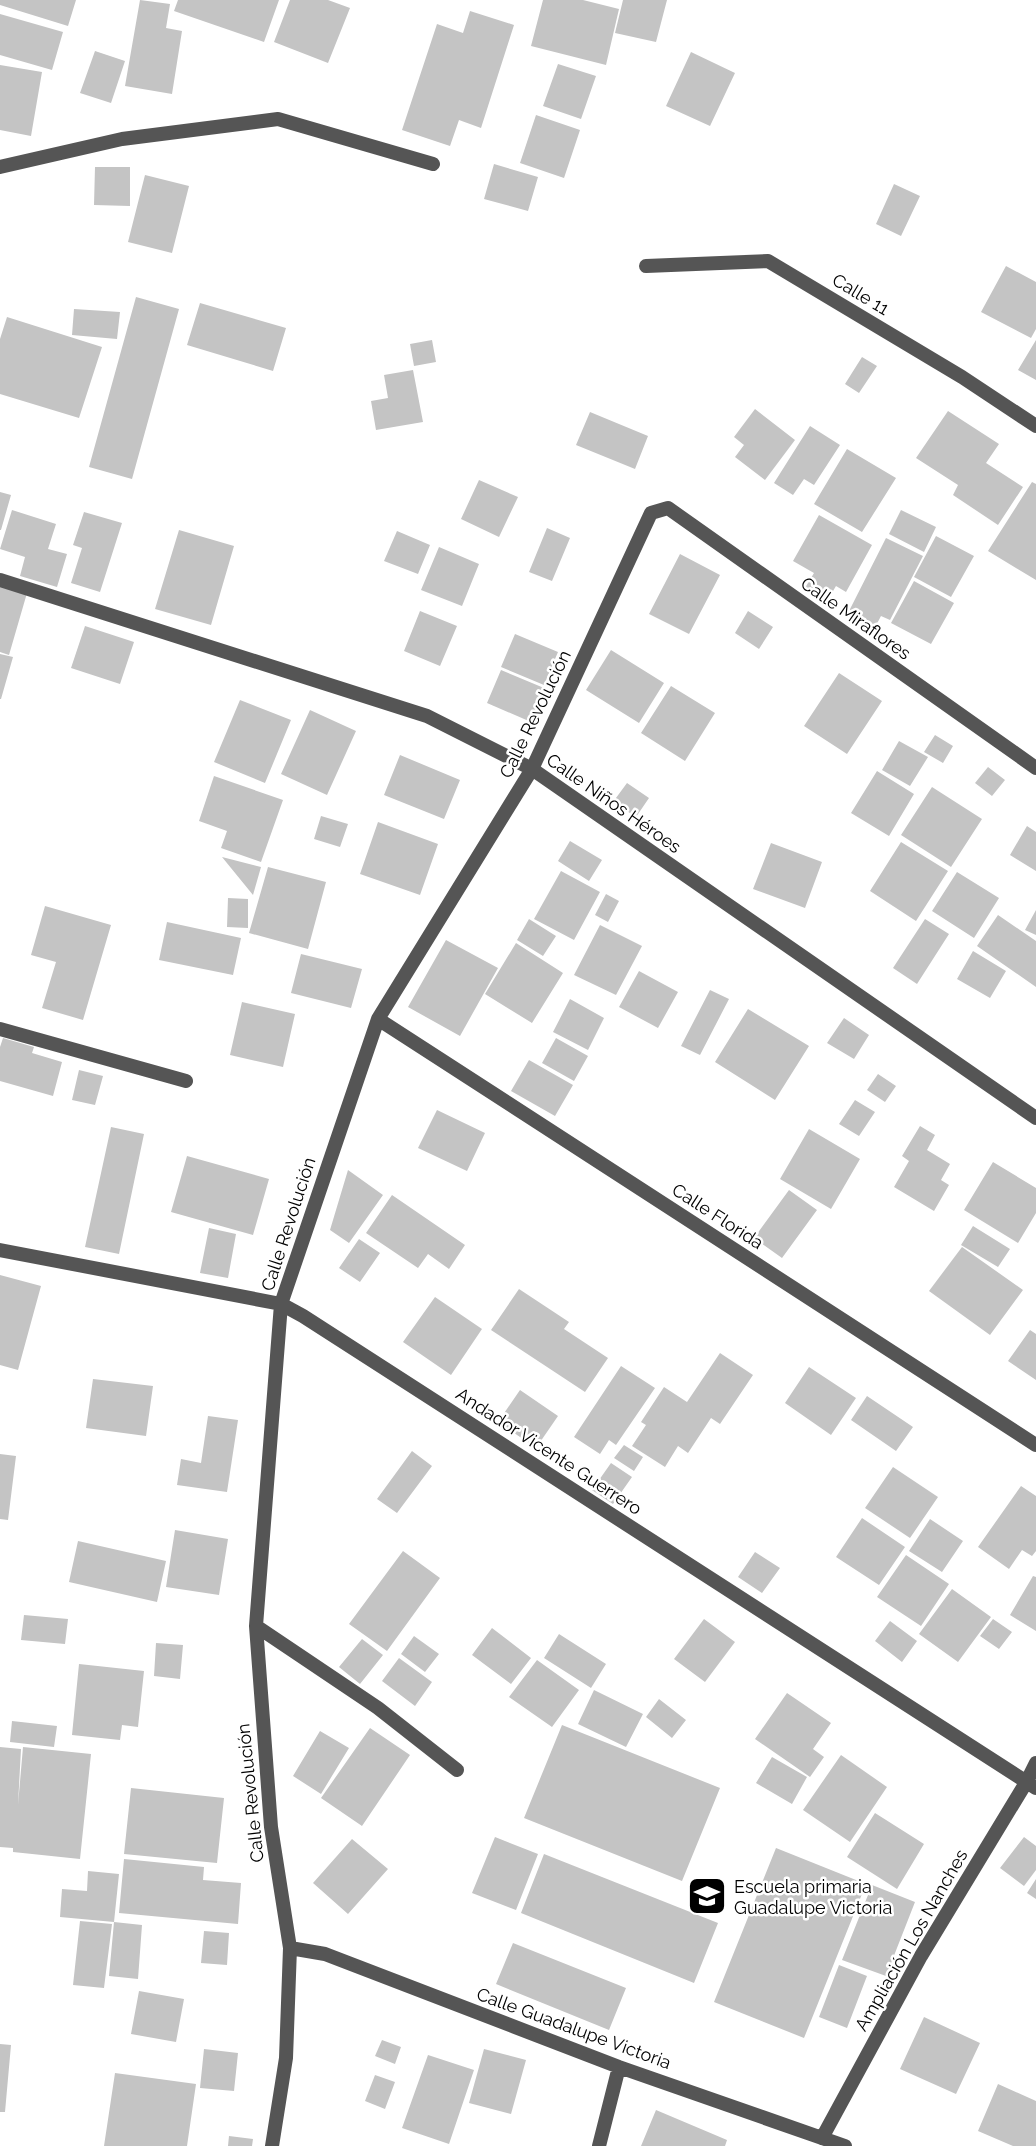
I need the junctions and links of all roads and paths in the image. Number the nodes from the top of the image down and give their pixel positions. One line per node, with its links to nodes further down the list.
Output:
1 (433, 164): 2 (street)
2 (0, 167)
3 (646, 266): 4 (street, Calle 11)
4 (1036, 426)
5 (651, 513): 7 (street, Calle Miraflores); 8 (street, Calle Revolución)
6 (0, 580): 8 (street, Calle Niños Héroes)
7 (1036, 768)
8 (532, 769): 9 (street, Calle Revolución); 12 (street, Calle Niños Héroes)
9 (378, 1019): 14 (street, Calle Revolución); 15 (street, Calle Florida)
10 (0, 1029): 11 (street)
11 (186, 1081)
12 (1036, 1118)
13 (0, 1250): 14 (street, Andador Vicente Guerrero)
14 (281, 1304): 16 (street, Calle Revolución); 19 (street, Andador Vicente Guerrero)
15 (1036, 1445)
16 (256, 1626): 18 (street); 20 (street, Calle Revolución)
17 (1036, 1763): 19 (street, Ampliación Los Nanches)
18 (457, 1770)
19 (1032, 1784): 22 (street, Ampliación Los Nanches)
20 (290, 1948): 21 (street, Calle Guadalupe Victoria); 23 (street, Calle Revolución)
21 (620, 2067): 22 (street, Calle Guadalupe Victoria); 24 (street)
22 (822, 2138): 25 (street, Calle Guadalupe Victoria)
23 (272, 2146)
24 (599, 2146)
25 (845, 2146)

